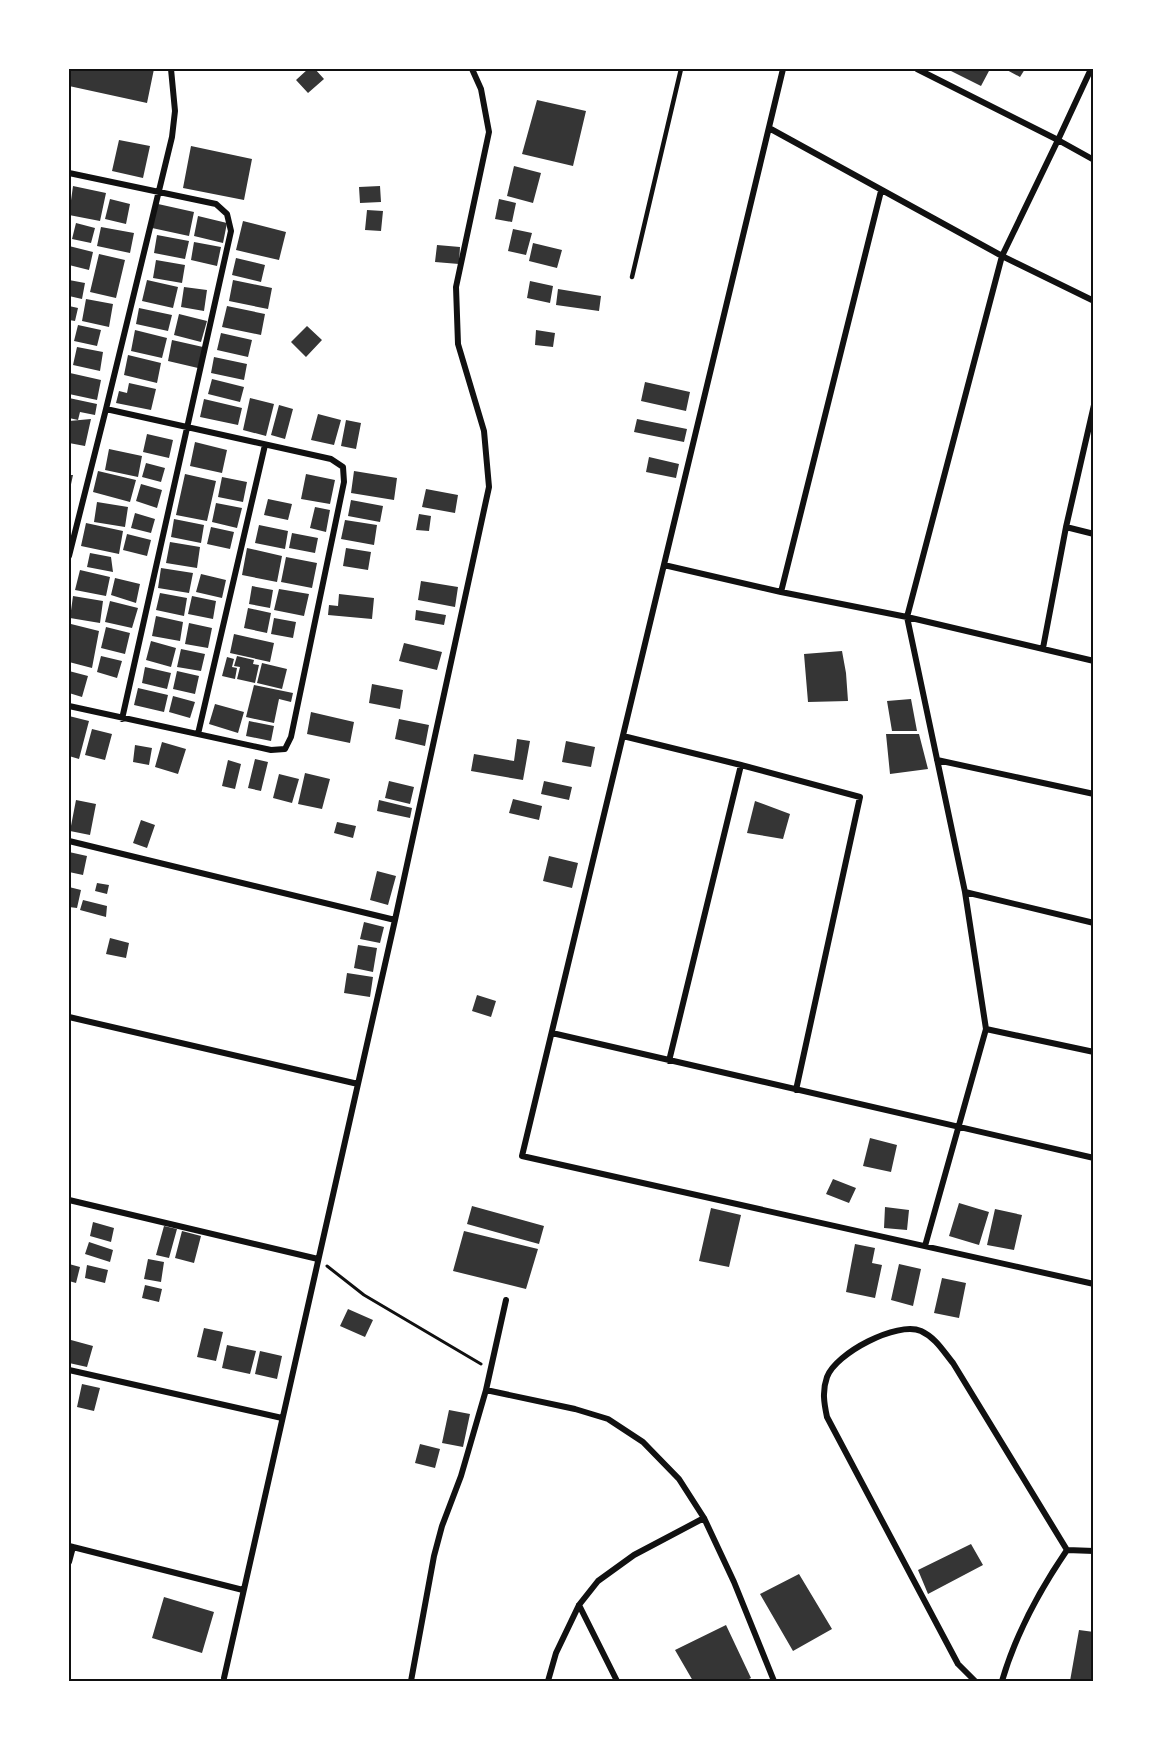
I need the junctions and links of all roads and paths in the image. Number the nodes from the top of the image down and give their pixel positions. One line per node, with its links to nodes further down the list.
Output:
1 (171, 69): 12 (street)
2 (472, 69): 37 (street)
3 (681, 69): 14 (lane)
4 (783, 69): 7 (street)
5 (917, 69): 8 (street)
6 (1091, 69): 8 (street)
7 (769, 128): 11 (street); 23 (street)
8 (1058, 140): 9 (street); 13 (street)
9 (1094, 160)
10 (69, 173): 12 (street)
11 (881, 191): 13 (street); 24 (street)
12 (158, 192): 17 (street); 18 (street)
13 (1002, 256): 15 (street); 25 (street)
14 (632, 277)
15 (1094, 301)
16 (1094, 405): 20 (street)
17 (106, 409): 18 (street); 22 (street)
18 (186, 428): 19 (street); 29 (street)
19 (265, 445): 30 (street); 30 (street)
20 (1066, 527): 21 (street); 26 (street)
21 (1094, 534)
22 (69, 556)
23 (664, 565): 24 (street); 31 (street)
24 (781, 592): 25 (street)
25 (907, 617): 26 (street); 32 (street)
26 (1043, 648): 27 (street)
27 (1094, 661)
28 (69, 706): 29 (street)
29 (122, 718): 30 (street)
30 (198, 734)
31 (623, 736): 33 (street); 41 (street)
32 (937, 760): 34 (street); 36 (street)
33 (741, 765): 43 (street); 45 (street)
34 (1094, 794)
35 (69, 841): 37 (street)
36 (965, 892): 38 (street); 40 (street)
37 (395, 920): 44 (street)
38 (1094, 923)
39 (69, 1017): 44 (street)
40 (986, 1029): 42 (street); 46 (street)
41 (552, 1033): 43 (street); 49 (street)
42 (1094, 1052)
43 (669, 1061): 45 (street)
44 (358, 1084): 50 (street)
45 (796, 1090): 46 (street)
46 (957, 1126): 47 (street); 49 (street)
47 (1094, 1158)
48 (69, 1200): 50 (street)
49 (924, 1246): 51 (street)
50 (318, 1259): 54 (path); 56 (street)
51 (1094, 1284)
52 (506, 1300): 54 (street)
53 (69, 1370): 56 (street)
54 (490, 1370): 55 (street)
55 (486, 1390): 57 (street); 65 (street)
56 (282, 1418): 62 (street)
57 (704, 1518): 63 (street); 68 (street)
58 (71, 1546): 61 (street); 62 (street)
59 (1067, 1550): 60 (street); 69 (street); 70 (street)
60 (1094, 1551)
61 (69, 1562)
62 (243, 1590): 64 (street)
63 (579, 1605): 66 (street); 67 (street)
64 (224, 1678)
65 (411, 1681)
66 (548, 1681)
67 (617, 1681)
68 (774, 1681)
69 (975, 1681)
70 (1002, 1681)

